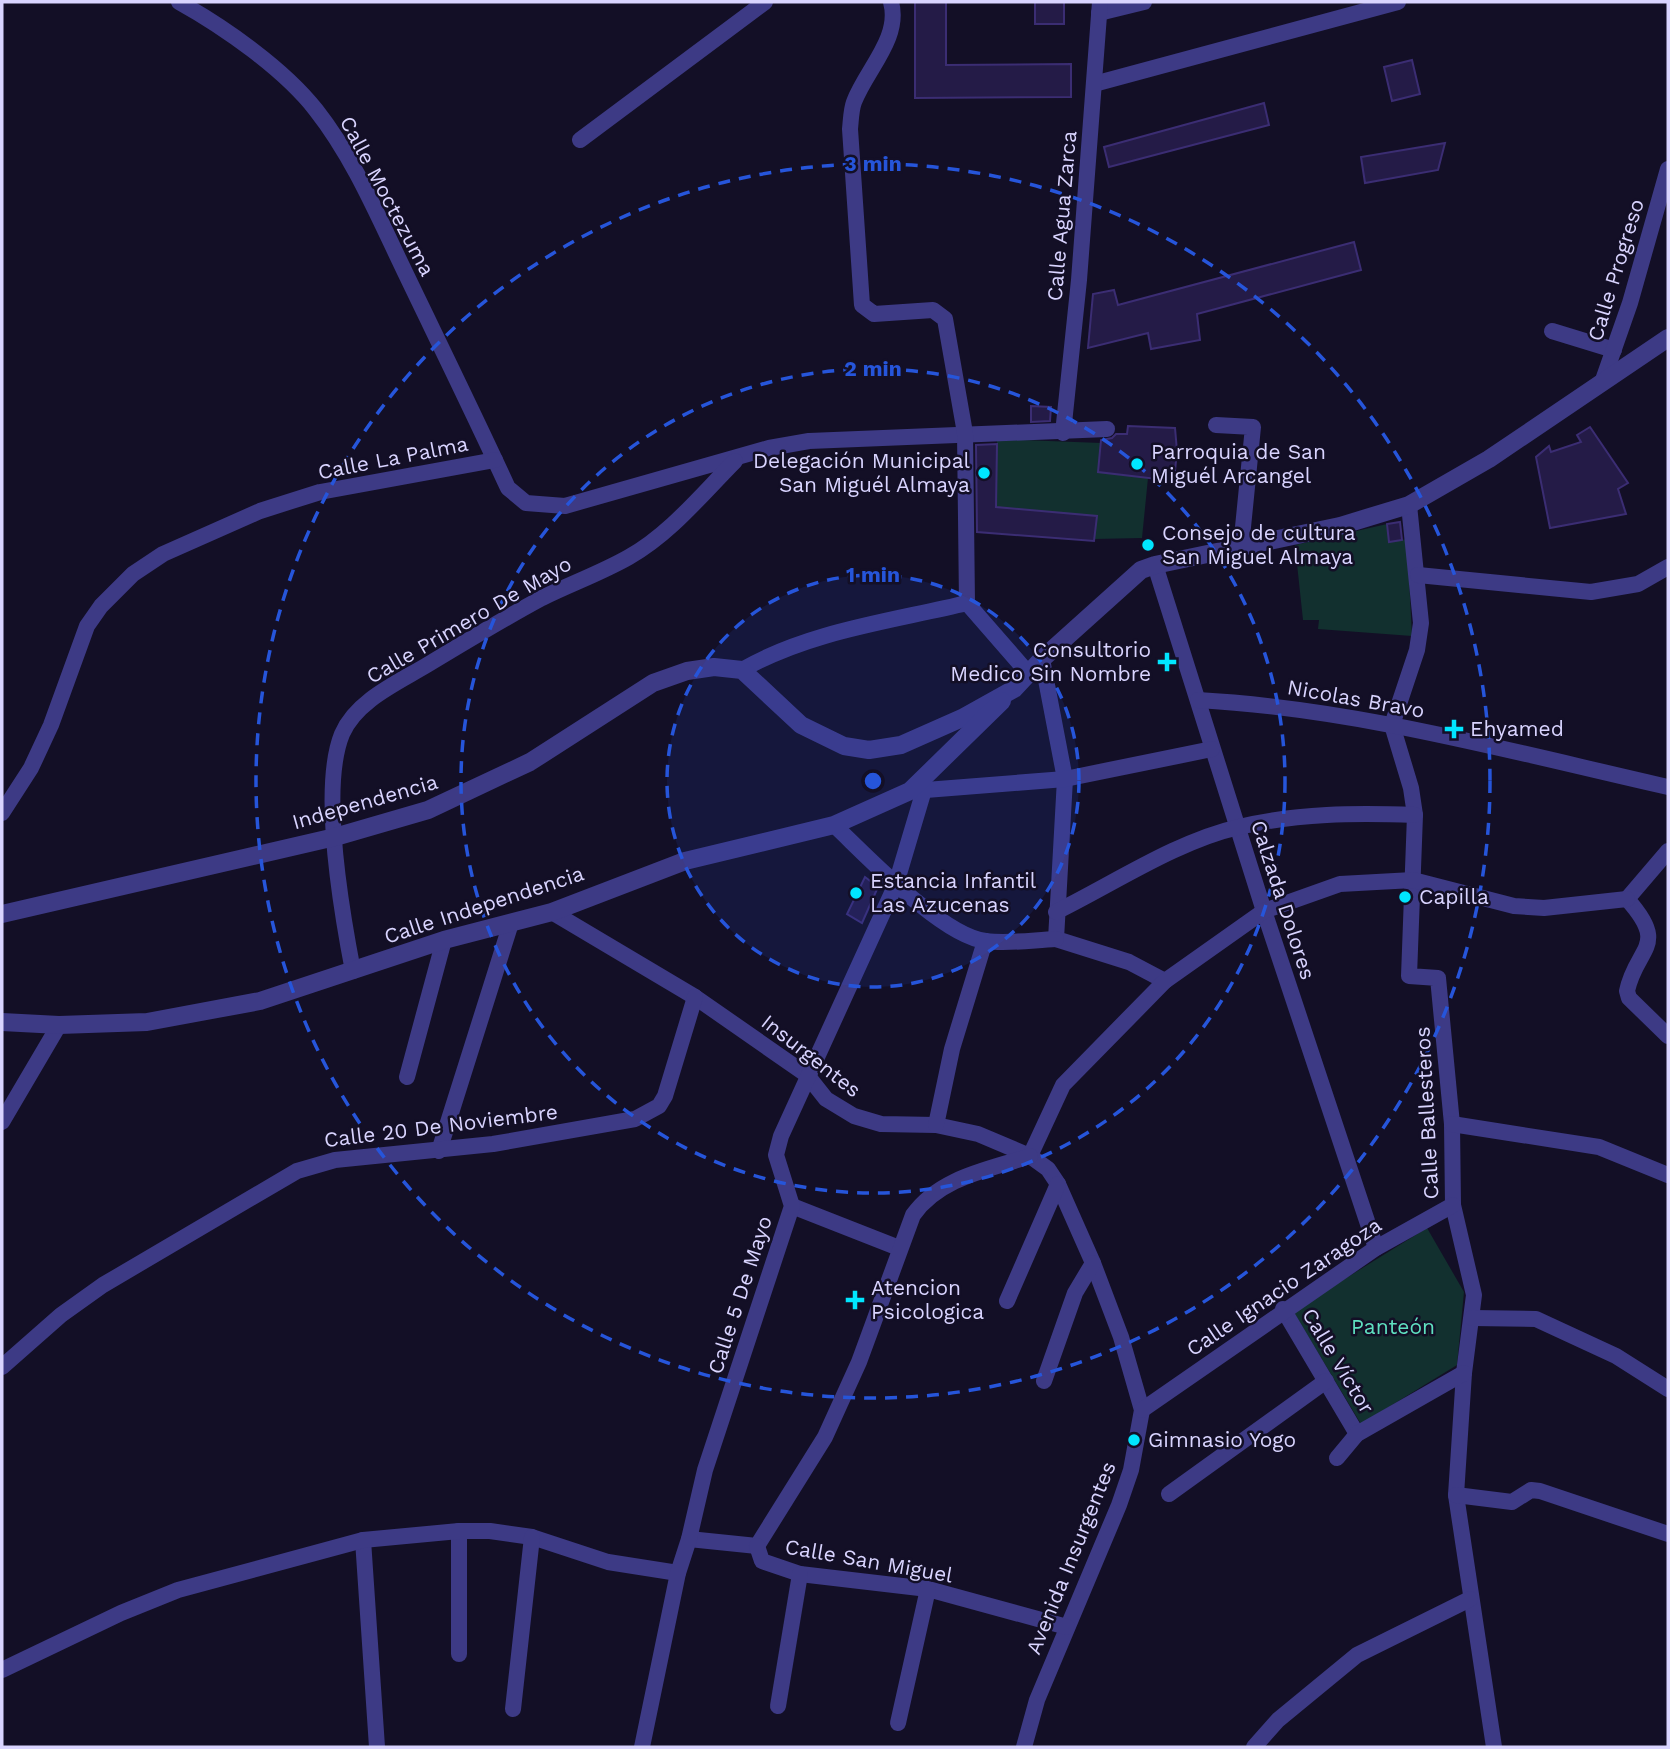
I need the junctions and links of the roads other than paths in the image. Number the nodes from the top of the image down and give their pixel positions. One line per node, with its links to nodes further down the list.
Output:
1 (765, 2): 8 (street)
2 (891, 2): 16 (street)
3 (1144, 2): 6 (street)
4 (1398, 2): 7 (street)
5 (191, 4): 19 (street, Calle Moctezuma)
6 (1100, 7): 7 (street, Calle Agua Zarca)
7 (1094, 85): 17 (street, Calle Agua Zarca)
8 (580, 140)
9 (1668, 169): 12 (street, Calle Progreso)
10 (1552, 331): 12 (street)
11 (1668, 338): 13 (street)
12 (1614, 350): 13 (street, Calle Progreso)
13 (1602, 383): 20 (street)
14 (1216, 425): 21 (street)
15 (1107, 429): 17 (street, Calle La Palma)
16 (964, 432): 17 (street, Calle La Palma); 18 (street, Calle La Palma); 25 (street)
17 (1063, 433)
18 (736, 459): 19 (street, Calle La Palma); 40 (street, Calle Primero De Mayo)
19 (495, 460): 36 (street, Calle La Palma)
20 (1409, 505): 21 (street); 24 (street)
21 (1241, 547): 22 (street)
22 (1155, 565): 26 (street, Calle Independencia); 30 (street, Calzada Dolores)
23 (1668, 568): 24 (street)
24 (1418, 575): 31 (street)
25 (968, 603): 27 (street); 28 (street)
26 (1042, 659): 28 (street, Calle Independencia); 33 (street)
27 (742, 670): 29 (street, Calle Independencia); 40 (street, Independencia)
28 (1028, 673): 29 (street, Calle Independencia)
29 (1014, 689): 35 (street, Calle Independencia)
30 (1198, 700): 31 (street, Nicolas Bravo); 32 (street, Calzada Dolores)
31 (1392, 725): 34 (street, Nicolas Bravo); 37 (street, Calle Ballesteros)
32 (1212, 749): 33 (street); 39 (street, Calzada Dolores)
33 (1065, 779): 35 (street); 47 (street)
34 (1668, 787)
35 (917, 790): 38 (street, Calle Independencia); 43 (street, Calle 5 De Mayo)
36 (2, 813)
37 (1415, 814): 39 (street); 42 (street, Calle Ballesteros)
38 (834, 825): 43 (street); 46 (street, Calle Independencia)
39 (1238, 827): 45 (street, Calzada Dolores); 47 (street)
40 (335, 837): 48 (street, Independencia); 53 (street, Calle Primero De Mayo)
41 (1668, 851): 44 (street)
42 (1413, 880): 44 (street); 45 (street); 62 (street, Calle Ballesteros)
43 (896, 884): 52 (street); 59 (street, Calle 5 De Mayo)
44 (1627, 899): 58 (street)
45 (1264, 911): 54 (street); 71 (street, Calzada Dolores)
46 (552, 912): 49 (street, Calle Independencia); 55 (street, Insurgentes)
47 (1056, 912): 50 (street)
48 (2, 914)
49 (512, 923): 51 (street, Calle Independencia); 64 (street)
50 (1056, 939): 52 (street); 54 (street)
51 (444, 940): 53 (street, Calle Independencia); 60 (street)
52 (985, 942): 63 (street)
53 (353, 971): 57 (street, Calle Independencia)
54 (1165, 981): 65 (street)
55 (695, 997): 59 (street, Insurgentes); 64 (street, Calle 20 De Noviembre)
56 (2, 1022): 57 (street, Calle Independencia)
57 (59, 1025): 61 (street)
58 (1668, 1036)
59 (807, 1075): 63 (street, Insurgentes); 69 (street, Calle 5 De Mayo)
60 (407, 1077)
61 (2, 1122)
62 (1452, 1124): 66 (street); 68 (street, Calle Ballesteros)
63 (936, 1125): 65 (street, Insurgentes)
64 (439, 1151): 76 (street, Calle 20 De Noviembre)
65 (1030, 1156): 67 (street, Avenida Insurgentes); 70 (street)
66 (1668, 1175)
67 (1058, 1184): 72 (street, Avenida Insurgentes); 73 (street)
68 (1452, 1205): 71 (street, Calle Ignacio Zaragoza); 75 (street, Calle Ballesteros)
69 (792, 1206): 70 (street); 89 (street, Calle 5 De Mayo)
70 (899, 1248): 91 (street)
71 (1376, 1248): 74 (street, Calle Ignacio Zaragoza)
72 (1093, 1263): 78 (street); 81 (street, Avenida Insurgentes)
73 (1007, 1301)
74 (1283, 1309): 79 (street, Calle Víctor); 81 (street, Calle Ignacio Zaragoza)
75 (1472, 1318): 77 (street, Calle Ballesteros); 80 (street)
76 (2, 1367)
77 (1464, 1373): 82 (street); 85 (street, Calle Ballesteros)
78 (1044, 1381)
79 (1326, 1381): 82 (street, Calle Víctor); 84 (street)
80 (1668, 1389)
81 (1142, 1410): 96 (street, Avenida Insurgentes)
82 (1357, 1434): 83 (street)
83 (1337, 1458)
84 (1169, 1494)
85 (1456, 1495): 87 (street); 95 (street, Calle Ballesteros)
86 (459, 1531): 88 (street); 90 (street); 97 (street)
87 (1668, 1534)
88 (532, 1537): 92 (street); 100 (street)
89 (689, 1539): 91 (street); 92 (street, Calle 5 De Mayo)
90 (363, 1540): 98 (street); 102 (street)
91 (757, 1546): 93 (street, Calle San Miguel)
92 (678, 1573): 103 (street, Calle 5 De Mayo)
93 (800, 1574): 94 (street, Calle San Miguel); 99 (street)
94 (928, 1589): 96 (street, Calle San Miguel); 101 (street)
95 (1470, 1599): 105 (street); 106 (street, Calle Ballesteros)
96 (1067, 1627): 104 (street, Avenida Insurgentes)
97 (459, 1654)
98 (2, 1670)
99 (778, 1706)
100 (513, 1709)
101 (898, 1723)
102 (377, 1747)
103 (642, 1747)
104 (1024, 1747)
105 (1254, 1747)
106 (1494, 1747)

